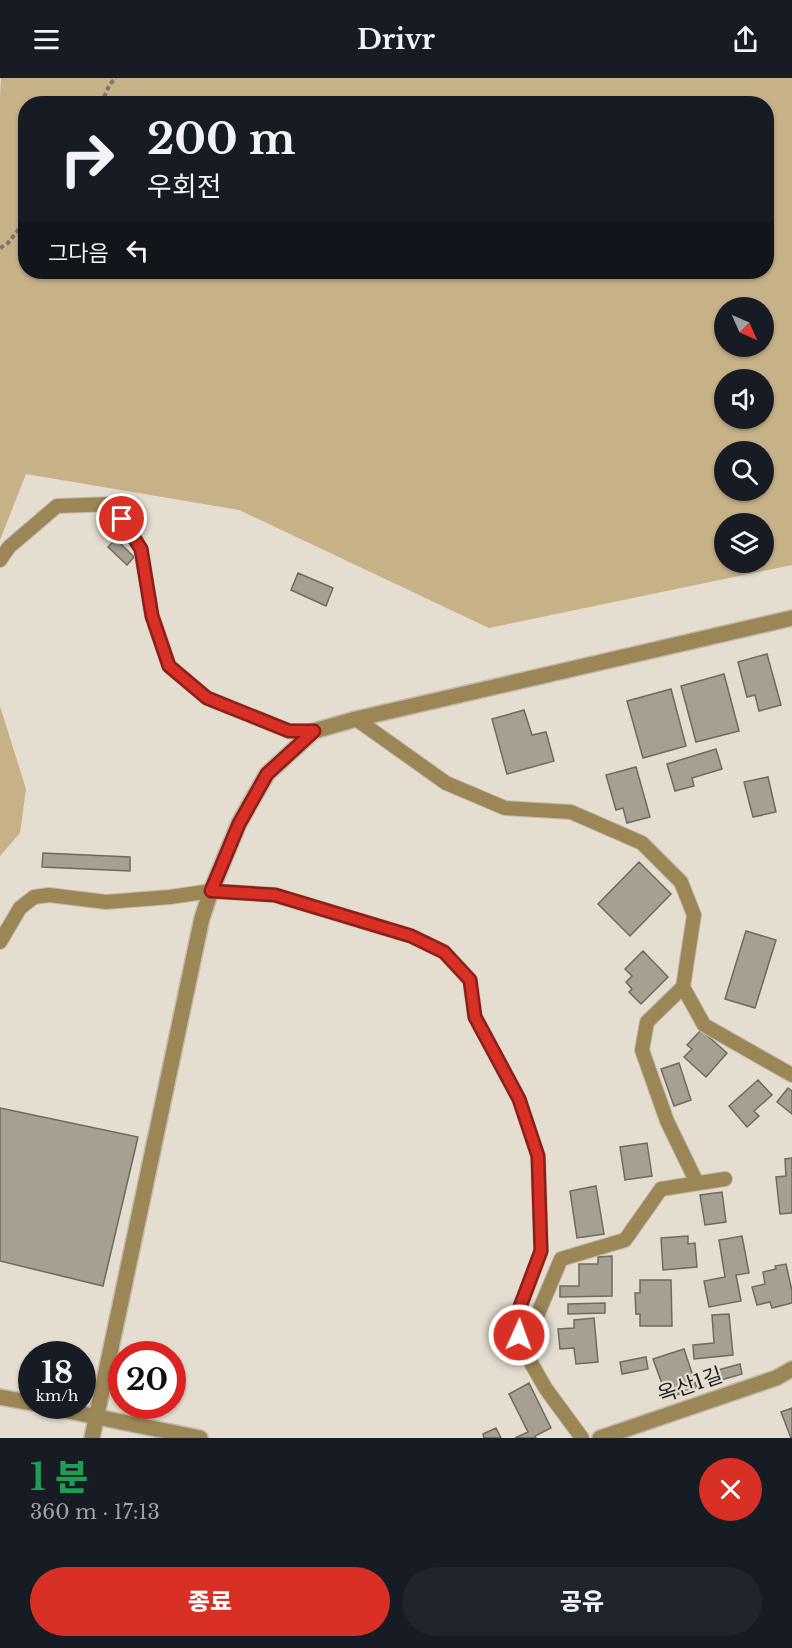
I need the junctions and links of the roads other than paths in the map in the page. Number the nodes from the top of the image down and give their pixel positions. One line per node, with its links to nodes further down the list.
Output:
1 (0, 561): 4 (lane)
2 (792, 618): 3 (street)
3 (356, 719): 4 (street); 7 (lane)
4 (314, 731): 5 (street)
5 (211, 891): 6 (lane); 11 (lane); 15 (street)
6 (0, 942)
7 (683, 987): 8 (lane); 10 (lane)
8 (792, 1075)
9 (725, 1179): 10 (lane)
10 (697, 1183): 11 (lane)
11 (523, 1349): 19 (lane)
12 (792, 1369): 20 (street, 옥산1길)
13 (0, 1397): 14 (street)
14 (18, 1400)
15 (96, 1416): 18 (street)
16 (95, 1419): 17 (street)
17 (92, 1438)
18 (200, 1438)
19 (582, 1438)
20 (600, 1438)

